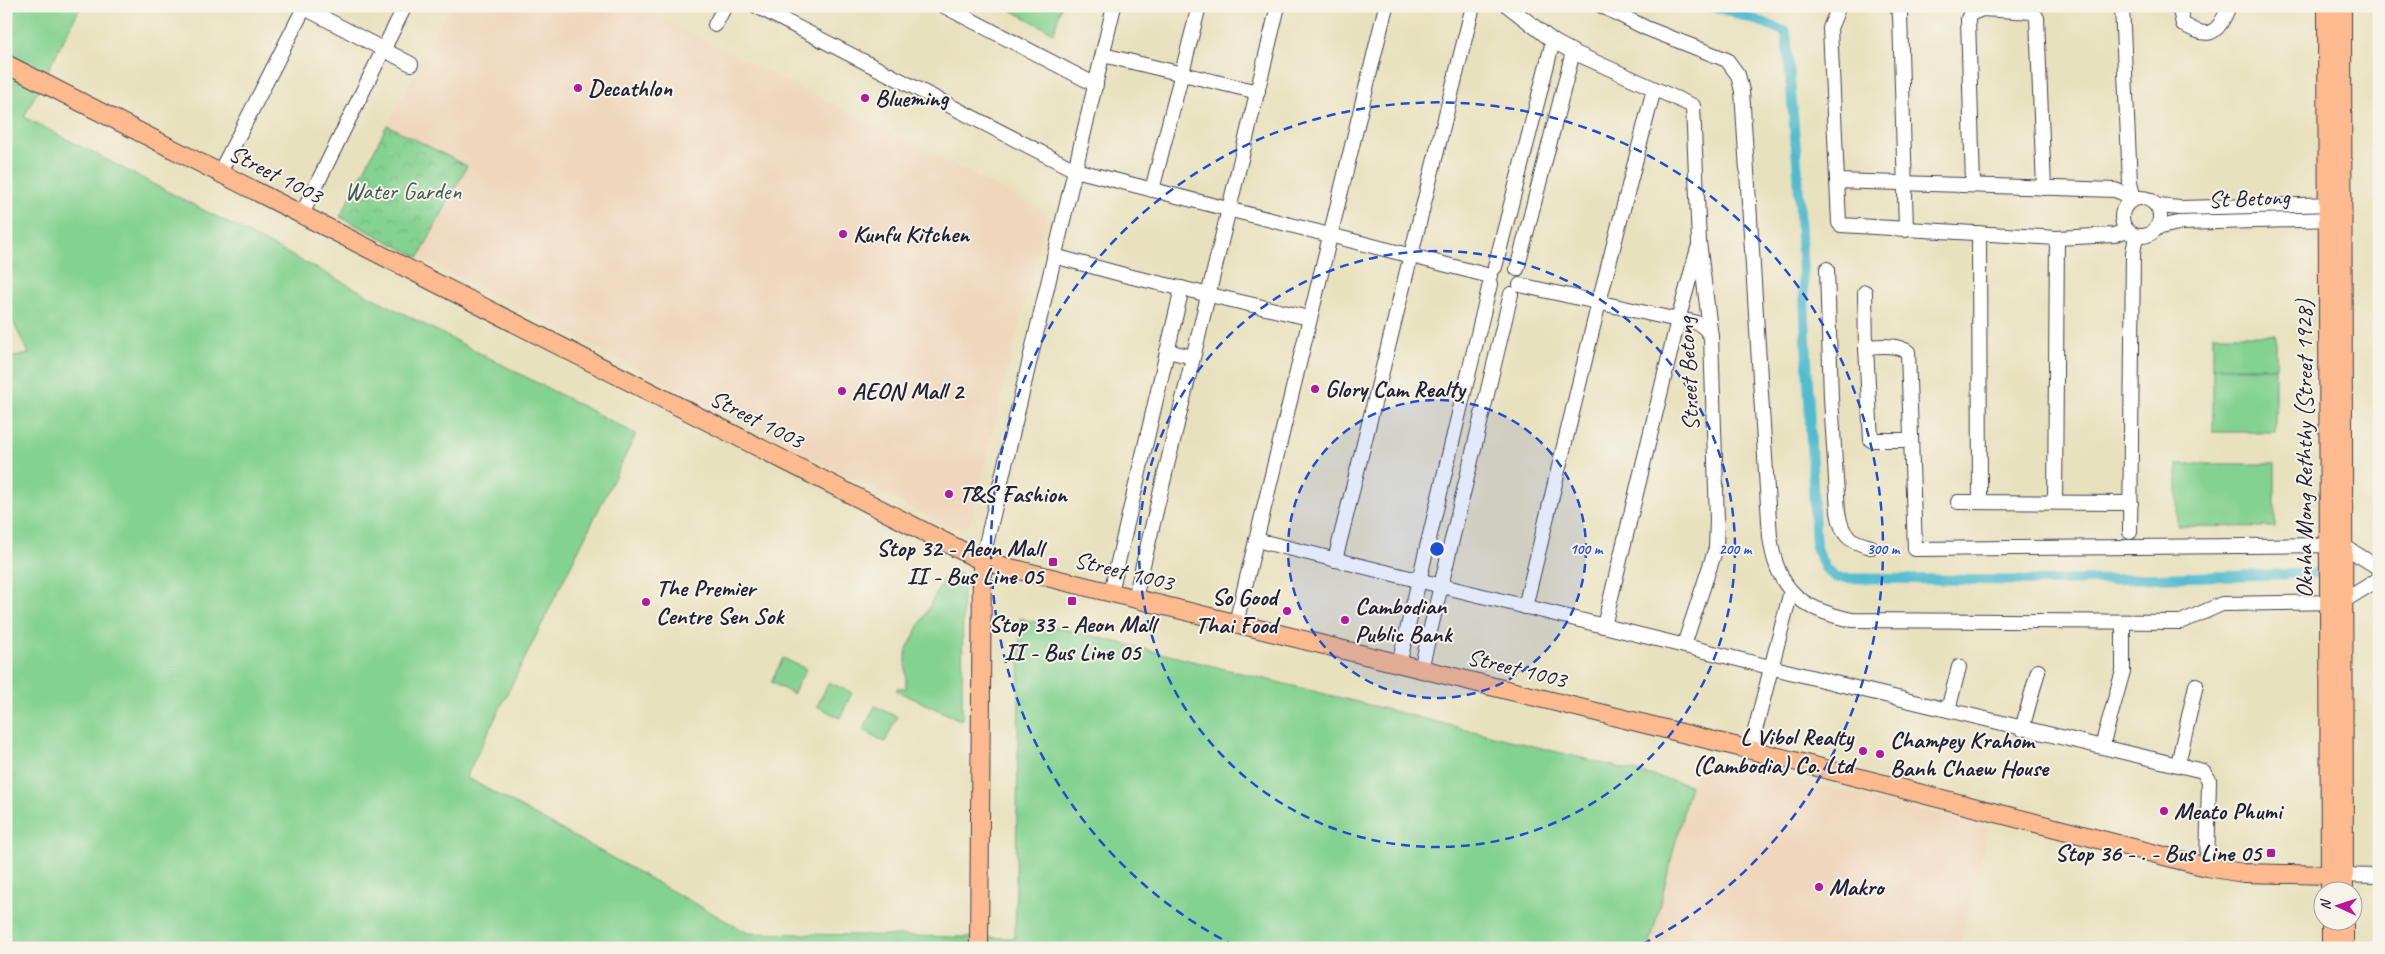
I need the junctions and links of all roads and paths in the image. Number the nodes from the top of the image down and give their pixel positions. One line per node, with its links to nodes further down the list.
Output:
1 (406, 6): 22 (street)
2 (725, 6): 20 (street)
3 (756, 6): 31 (street)
4 (944, 6): 28 (street)
5 (1114, 6): 24 (street)
6 (1199, 6): 27 (street)
7 (1278, 6): 30 (street)
8 (1386, 6): 47 (street)
9 (1473, 6): 51 (street)
10 (1508, 6): 21 (street)
11 (1602, 6): 82 (street)
12 (1839, 6): 33 (street)
13 (1896, 6): 34 (street)
14 (2122, 6): 38 (street)
15 (2179, 6): 19 (street)
16 (2327, 6): 41 (main road, Oknha Mong Reththy (Street 1928))
17 (2342, 6): 41 (main road, Oknha Mong Reththy (Street 1928))
18 (303, 7): 22 (street); 32 (street)
19 (2227, 12)
20 (715, 26)
21 (1553, 41): 23 (street); 54 (street)
22 (383, 49): 26 (street); 42 (street)
23 (1574, 52): 29 (street); 52 (street)
24 (1103, 55): 27 (street); 28 (street)
25 (6, 64): 32 (main road, Street 1003)
26 (411, 64)
27 (1182, 73): 30 (street); 37 (street)
28 (1096, 85): 31 (street)
29 (1654, 90): 49 (street, Street Betong); 59 (street)
30 (1258, 92): 40 (street)
31 (1075, 170): 37 (street); 50 (street)
32 (220, 172): 42 (main road, Street 1003)
33 (1836, 181): 34 (street); 44 (street)
34 (1905, 183): 35 (street); 44 (street)
35 (1973, 185): 36 (street); 36 (street)
36 (2044, 188): 38 (street)
37 (1152, 190): 40 (street)
38 (2132, 200): 39 (street); 46 (street)
39 (2158, 206): 41 (street, St Betong); 43 (street)
40 (1229, 210): 47 (street); 58 (street)
41 (2335, 212): 43 (street, St Betong); 74 (main road, Oknha Mong Reththy (Street 1928))
42 (302, 214): 76 (main road, Street 1003)
43 (2157, 228): 46 (street)
44 (1906, 230): 45 (street)
45 (1979, 233): 48 (street); 68 (street)
46 (2132, 233): 48 (street); 70 (street)
47 (1330, 235): 51 (street); 60 (street)
48 (2057, 238): 69 (street)
49 (1699, 242): 61 (street); 62 (street, Street Betong)
50 (1054, 256): 55 (street); 76 (street)
51 (1412, 256): 54 (street); 75 (street)
52 (1517, 269): 54 (street); 56 (street)
53 (1827, 269): 73 (street)
54 (1492, 276): 56 (street); 79 (street)
55 (1182, 288): 58 (street); 64 (street)
56 (1516, 290): 59 (street); 80 (street)
57 (1865, 292): 63 (street)
58 (1208, 295): 60 (street); 65 (street)
59 (1599, 302): 61 (street); 85 (street)
60 (1309, 318): 72 (street)
61 (1678, 320): 62 (street); 88 (street)
62 (1711, 337): 89 (street, Street Betong)
63 (1866, 347): 66 (street); 66 (street)
64 (1167, 351): 65 (street); 81 (street)
65 (1193, 358): 84 (street)
66 (1910, 440): 74 (street)
67 (1958, 502): 68 (street)
68 (1980, 502): 69 (street)
69 (2055, 502): 70 (street)
70 (2131, 503): 71 (street)
71 (2130, 532)
72 (1256, 540): 75 (street); 87 (street)
73 (1871, 547)
74 (2335, 551): 77 (street); 83 (main road, Oknha Mong Reththy (Street 1928))
75 (1335, 560): 79 (street)
76 (982, 561): 81 (main road, Street 1003); 108 (main road)
77 (2379, 568)
78 (2379, 579): 83 (street)
79 (1420, 580): 80 (street); 90 (street)
80 (1441, 585): 85 (street); 93 (street)
81 (1110, 592): 84 (main road, Street 1003)
82 (1791, 592): 86 (street); 91 (street)
83 (2335, 597): 86 (street); 104 (main road, Oknha Mong Reththy (Street 1928))
84 (1135, 598): 87 (main road, Street 1003)
85 (1525, 607): 88 (street)
86 (2123, 622): 98 (street)
87 (1236, 623): 90 (main road, Street 1003)
88 (1604, 626): 89 (street)
89 (1684, 645): 91 (street)
90 (1399, 664): 93 (main road, Street 1003)
91 (1770, 667): 96 (street); 99 (street)
92 (1959, 667): 96 (street)
93 (1421, 669): 99 (main road, Street 1003)
94 (2038, 671): 97 (street)
95 (2196, 685): 100 (street)
96 (1948, 710): 97 (street)
97 (2022, 728): 98 (street)
98 (2102, 746): 100 (street)
99 (1750, 750): 101 (main road, Street 1003)
100 (2178, 764): 101 (street)
101 (2207, 867): 103 (main road, Street 1003)
102 (2379, 876): 105 (street, Street 1003)
103 (2328, 882)
104 (2337, 882)
105 (2343, 882)
106 (2331, 932): 109 (main road)
107 (2344, 932): 110 (main road)
108 (979, 948)
109 (2331, 948)
110 (2344, 948)

